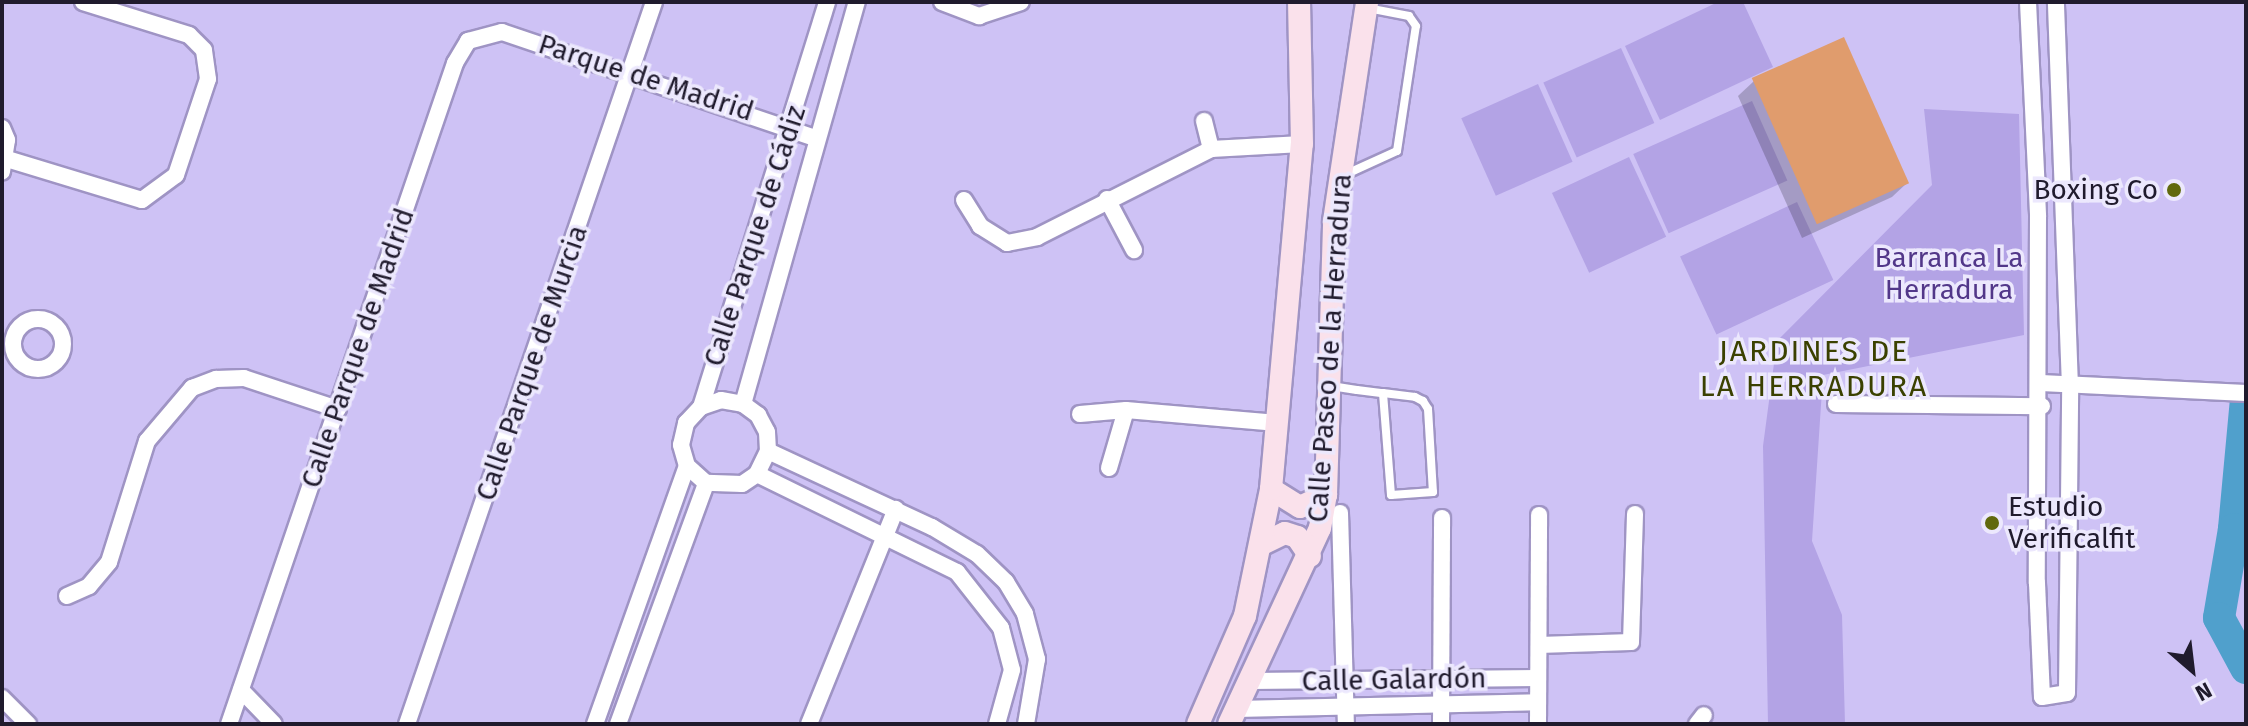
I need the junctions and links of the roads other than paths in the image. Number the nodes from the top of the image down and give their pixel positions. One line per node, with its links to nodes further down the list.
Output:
1 (83, 2): 19 (street)
2 (654, 2): 12 (street, Calle Parque de Murcia)
3 (827, 2): 14 (street, Calle Parque de Cádiz)
4 (857, 2): 16 (street, Calle Parque de Cádiz)
5 (942, 2): 6 (street)
6 (1021, 2)
7 (1299, 2): 17 (main road, Calle Paseo de la Herradura)
8 (2028, 2): 24 (street)
9 (2056, 2): 26 (street)
10 (1365, 4): 20 (main road, Calle Paseo de la Herradura); 20 (lane)
11 (502, 32): 12 (street, Parque de Madrid); 33 (street, Calle Parque de Madrid)
12 (633, 74): 14 (street, Parque de Madrid); 67 (street, Calle Parque de Murcia)
13 (1204, 121): 18 (street)
14 (790, 126): 16 (street, Parque de Madrid); 32 (street, Calle Parque de Cádiz)
15 (2, 128): 19 (street)
16 (815, 138): 29 (street, Calle Parque de Cádiz)
17 (1302, 144): 18 (street); 36 (main road, Calle Paseo de la Herradura)
18 (1211, 149): 21 (street)
19 (4, 166)
20 (1341, 177): 25 (main road, Calle Paseo de la Herradura)
21 (1107, 199): 22 (street); 23 (street)
22 (964, 200)
23 (1134, 250)
24 (2041, 383): 26 (street); 31 (street)
25 (1329, 386): 27 (lane); 43 (main road, Calle Paseo de la Herradura)
26 (2070, 387): 28 (street); 31 (street)
27 (1383, 393): 27 (lane)
28 (2242, 393)
29 (743, 404): 32 (street); 37 (street)
30 (1836, 404): 31 (street)
31 (2042, 406)
32 (701, 407): 38 (street, Calle Parque de Cádiz)
33 (338, 409): 52 (street); 58 (street, Calle Parque de Madrid)
34 (1126, 410): 35 (street); 36 (street); 39 (street)
35 (1080, 414)
36 (1277, 423): 42 (main road, Calle Paseo de la Herradura)
37 (768, 451): 40 (street); 44 (street)
38 (687, 466): 41 (street); 68 (street, Calle Parque de Cádiz)
39 (1109, 468)
40 (757, 474): 41 (street); 49 (street)
41 (706, 483): 69 (street)
42 (1271, 489): 43 (main road); 50 (main road, Calle Paseo de la Herradura)
43 (1326, 495): 51 (main road, Calle Paseo de la Herradura)
44 (896, 509): 49 (street); 72 (street)
45 (1340, 513): 56 (street)
46 (1635, 514): 53 (street)
47 (1539, 515): 53 (street)
48 (1442, 518): 55 (street)
49 (883, 533): 70 (street); 71 (street)
50 (1262, 544): 51 (main road); 73 (main road, Calle Paseo de la Herradura)
51 (1310, 556): 57 (main road, Calle Paseo de la Herradura)
52 (67, 596)
53 (1539, 645): 54 (street)
54 (1538, 678): 55 (street, Calle Galardón); 60 (street)
55 (1441, 679): 56 (street, Calle Galardón); 61 (street)
56 (1344, 680): 57 (street, Calle Galardón); 62 (street)
57 (1250, 681): 63 (main road, Calle Paseo de la Herradura)
58 (241, 690): 65 (street, Calle Parque de Madrid); 66 (street)
59 (2, 698): 64 (street)
60 (1538, 702): 61 (street, Calle Galardón); 76 (street)
61 (1441, 703): 62 (street, Calle Galardón); 75 (street)
62 (1345, 705): 63 (street, Calle Galardón); 74 (street)
63 (1232, 717)
64 (28, 724)
65 (229, 724)
66 (274, 724)
67 (407, 724)
68 (595, 724)
69 (618, 724)
70 (809, 724)
71 (997, 724)
72 (1026, 724)
73 (1198, 724)
74 (1346, 724)
75 (1441, 724)
76 (1538, 724)

